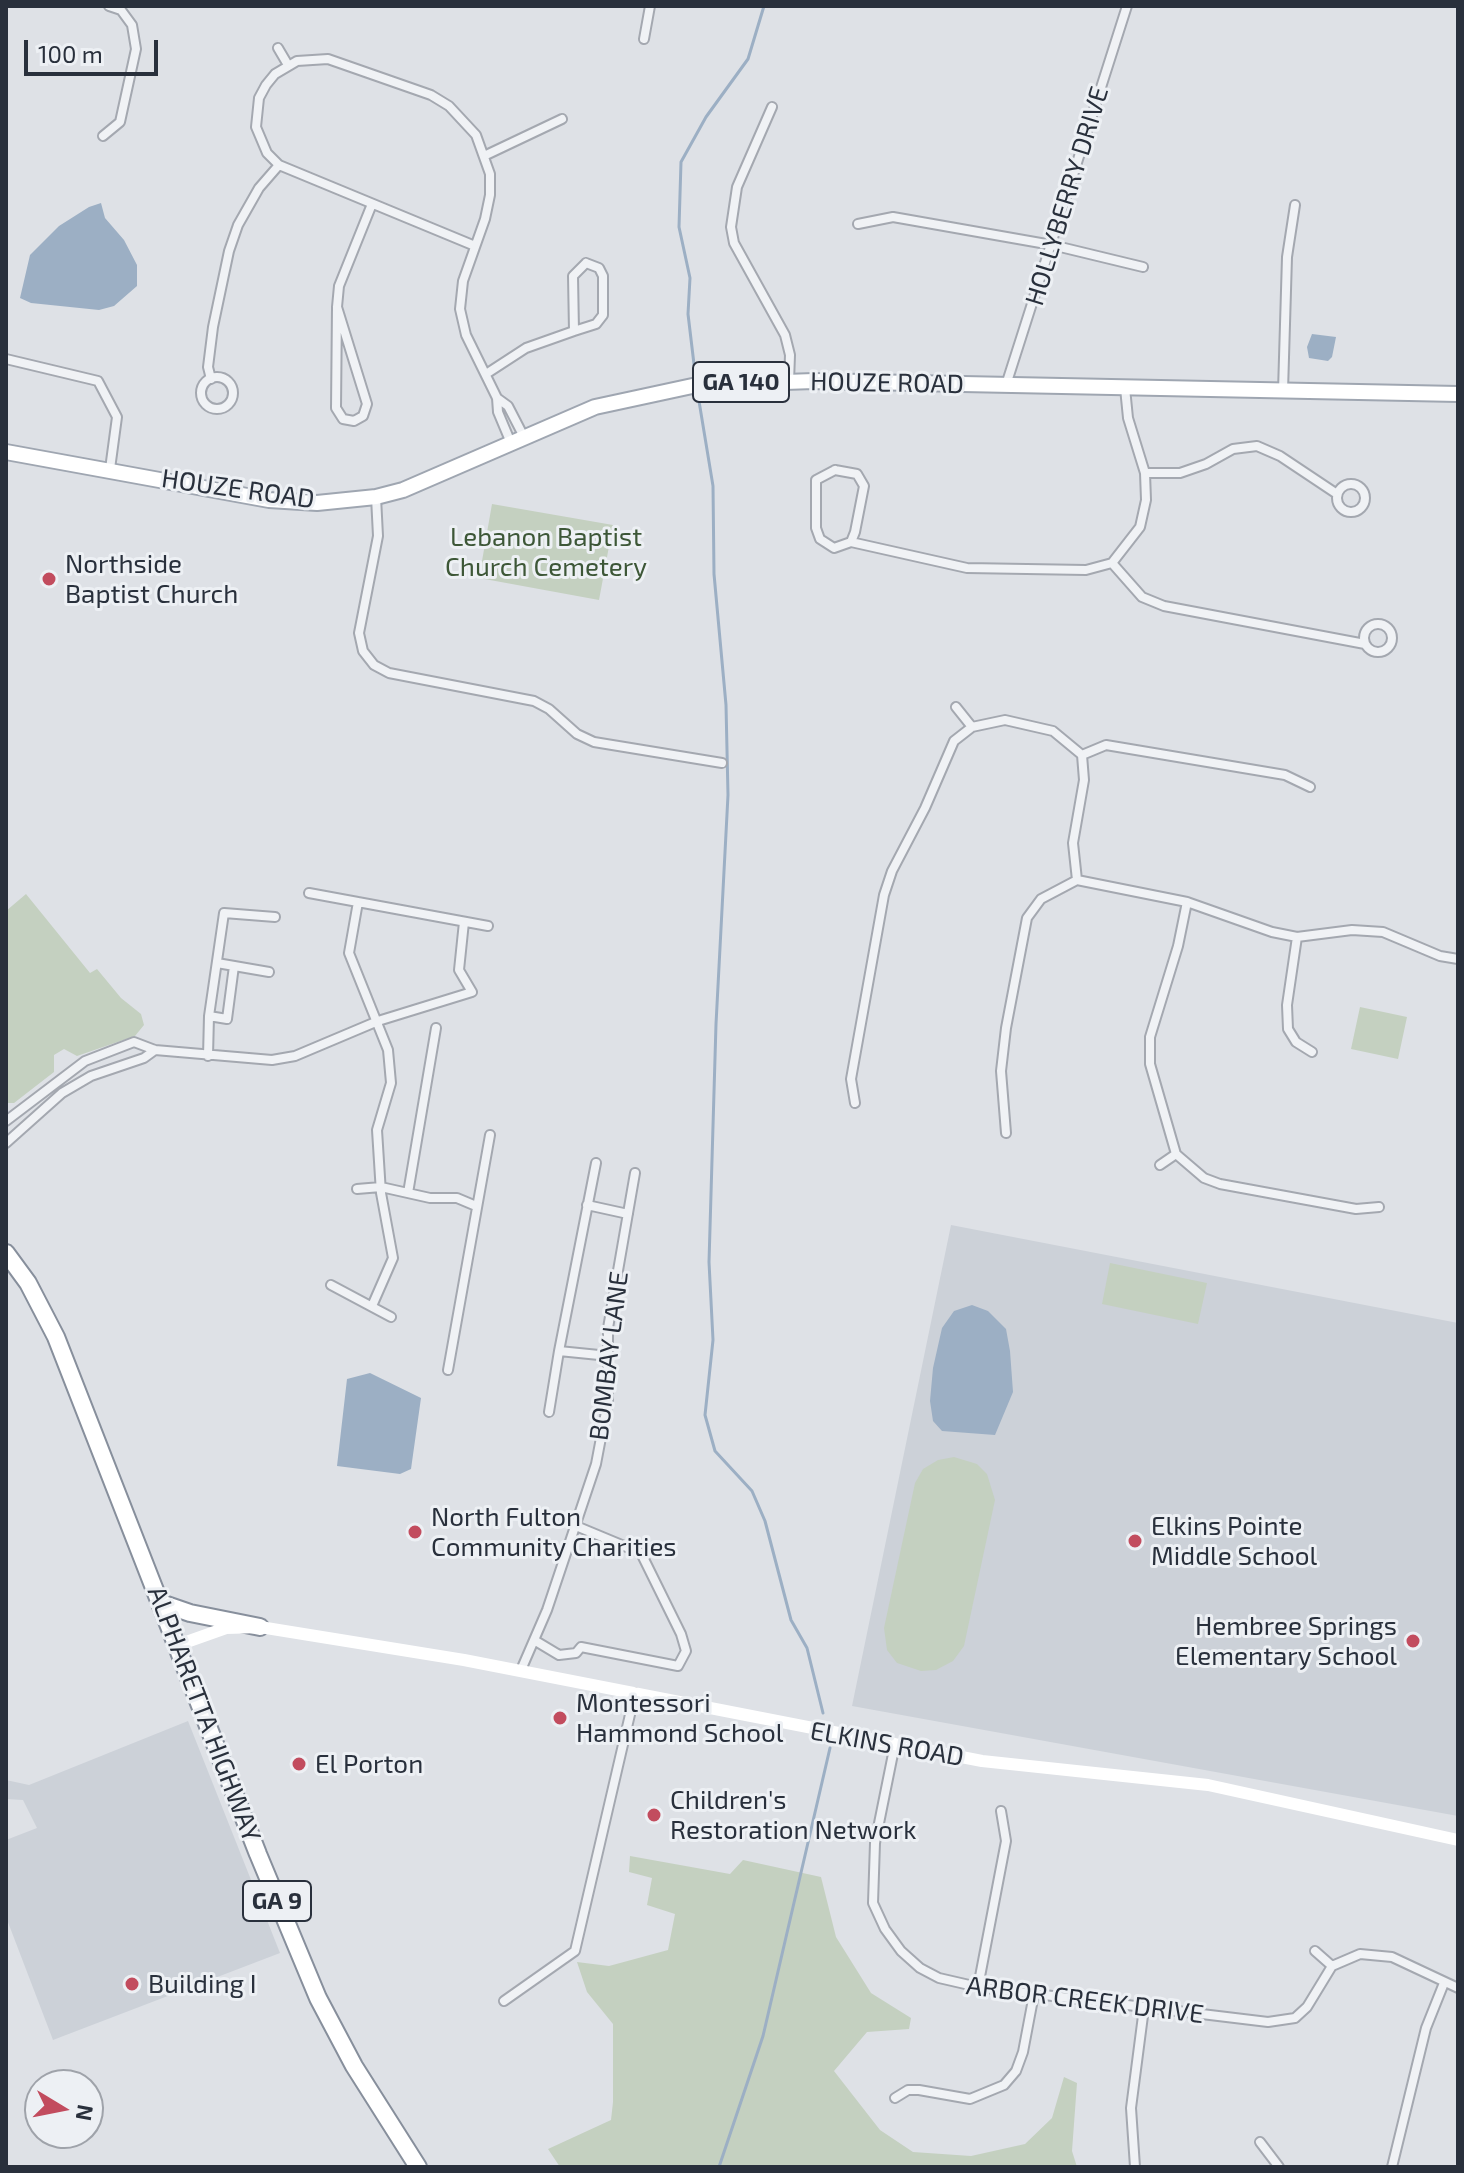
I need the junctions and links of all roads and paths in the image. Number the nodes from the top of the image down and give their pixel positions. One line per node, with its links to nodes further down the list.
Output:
1 (109, 6): 9 (street)
2 (650, 6): 4 (street)
3 (1127, 6): 15 (street, HOLLYBERRY DRIVE)
4 (644, 39)
5 (278, 48): 6 (street)
6 (288, 65): 10 (street); 11 (street)
7 (772, 107): 23 (street)
8 (562, 119): 10 (street)
9 (103, 136)
10 (484, 156): 16 (street)
11 (279, 165): 12 (street); 22 (street)
12 (372, 204): 16 (street); 18 (street)
13 (1295, 205): 26 (street)
14 (858, 224): 15 (street)
15 (1052, 245): 17 (street); 24 (street, HOLLYBERRY DRIVE)
16 (475, 246): 21 (street)
17 (1143, 267)
18 (337, 307): 18 (street)
19 (574, 331): 19 (street); 21 (street)
20 (6, 359): 30 (street)
21 (486, 374): 28 (street)
22 (211, 379)
23 (789, 382): 24 (main road, HOUZE ROAD / GA 140); 28 (main road, HOUZE ROAD / GA 140)
24 (1006, 385): 25 (main road, HOUZE ROAD / GA 140)
25 (1125, 388): 26 (main road, HOUZE ROAD / GA 140); 31 (street)
26 (1283, 391): 27 (main road, HOUZE ROAD / GA 140)
27 (1458, 394)
28 (517, 440): 33 (main road, HOUZE ROAD / GA 140)
29 (6, 452): 30 (main road, HOUZE ROAD / GA 140)
30 (110, 469): 33 (main road, HOUZE ROAD / GA 140)
31 (1145, 473): 32 (street); 35 (street)
32 (1337, 494)
33 (376, 497): 40 (street)
34 (851, 542): 34 (street); 35 (street)
35 (1112, 563): 36 (street)
36 (1365, 644)
37 (956, 707): 38 (street)
38 (972, 727): 39 (street); 60 (street)
39 (1082, 755): 41 (street); 42 (street)
40 (722, 763)
41 (1310, 787)
42 (1077, 880): 45 (street); 62 (street)
43 (309, 893): 44 (street)
44 (358, 902): 47 (street); 55 (street)
45 (1187, 902): 49 (street); 65 (street)
46 (275, 917): 51 (street)
47 (464, 922): 48 (street); 55 (street)
48 (488, 926)
49 (1297, 937): 50 (street); 58 (street)
50 (1458, 959)
51 (217, 963): 52 (street); 54 (street)
52 (234, 966): 53 (street); 54 (street)
53 (269, 972)
54 (209, 1016): 59 (street)
55 (378, 1021): 59 (street); 69 (street)
56 (436, 1028): 71 (street)
57 (155, 1050): 59 (street); 61 (street); 64 (street)
58 (1312, 1052)
59 (208, 1056)
60 (855, 1103)
61 (6, 1121)
62 (1006, 1133)
63 (490, 1135): 73 (street)
64 (6, 1143)
65 (1176, 1154): 67 (street); 74 (street)
66 (596, 1163): 72 (street)
67 (1160, 1165)
68 (635, 1173): 75 (street, BOMBAY LANE)
69 (381, 1187): 70 (street); 71 (street); 78 (street)
70 (357, 1189)
71 (408, 1193): 73 (street)
72 (587, 1205): 75 (street); 80 (street)
73 (476, 1206): 82 (street)
74 (1379, 1207)
75 (628, 1214): 81 (street, BOMBAY LANE)
76 (6, 1253): 85 (highway, ALPHARETTA HIGHWAY / GA 9)
77 (331, 1285): 78 (street)
78 (372, 1306): 79 (street)
79 (391, 1317)
80 (559, 1351): 81 (street); 83 (street)
81 (609, 1356): 84 (street, BOMBAY LANE)
82 (448, 1370)
83 (549, 1412)
84 (576, 1526): 87 (street, BOMBAY LANE); 87 (street)
85 (161, 1603): 86 (highway); 88 (highway, ALPHARETTA HIGHWAY / GA 9)
86 (260, 1627): 88 (street, ELKINS ROAD); 89 (street, ELKINS ROAD)
87 (534, 1640): 89 (street, BOMBAY LANE)
88 (178, 1645): 104 (highway, ALPHARETTA HIGHWAY / GA 9)
89 (521, 1670): 90 (street, ELKINS ROAD)
90 (635, 1693): 91 (street, ELKINS ROAD); 100 (street)
91 (895, 1744): 93 (street, ELKINS ROAD); 97 (street, ARBOR CREEK DRIVE)
92 (1001, 1811): 97 (street)
93 (1458, 1840)
94 (1315, 1951): 95 (street)
95 (1332, 1966): 96 (street); 101 (street, ARBOR CREEK DRIVE)
96 (1444, 1983): 98 (street); 107 (street)
97 (978, 1987): 99 (street, ARBOR CREEK DRIVE)
98 (1458, 1988)
99 (1034, 1994): 101 (street, ARBOR CREEK DRIVE); 102 (street)
100 (504, 2001)
101 (1144, 2008): 105 (street)
102 (895, 2098)
103 (1260, 2142): 106 (street)
104 (417, 2167)
105 (1135, 2167)
106 (1279, 2167)
107 (1392, 2167)

